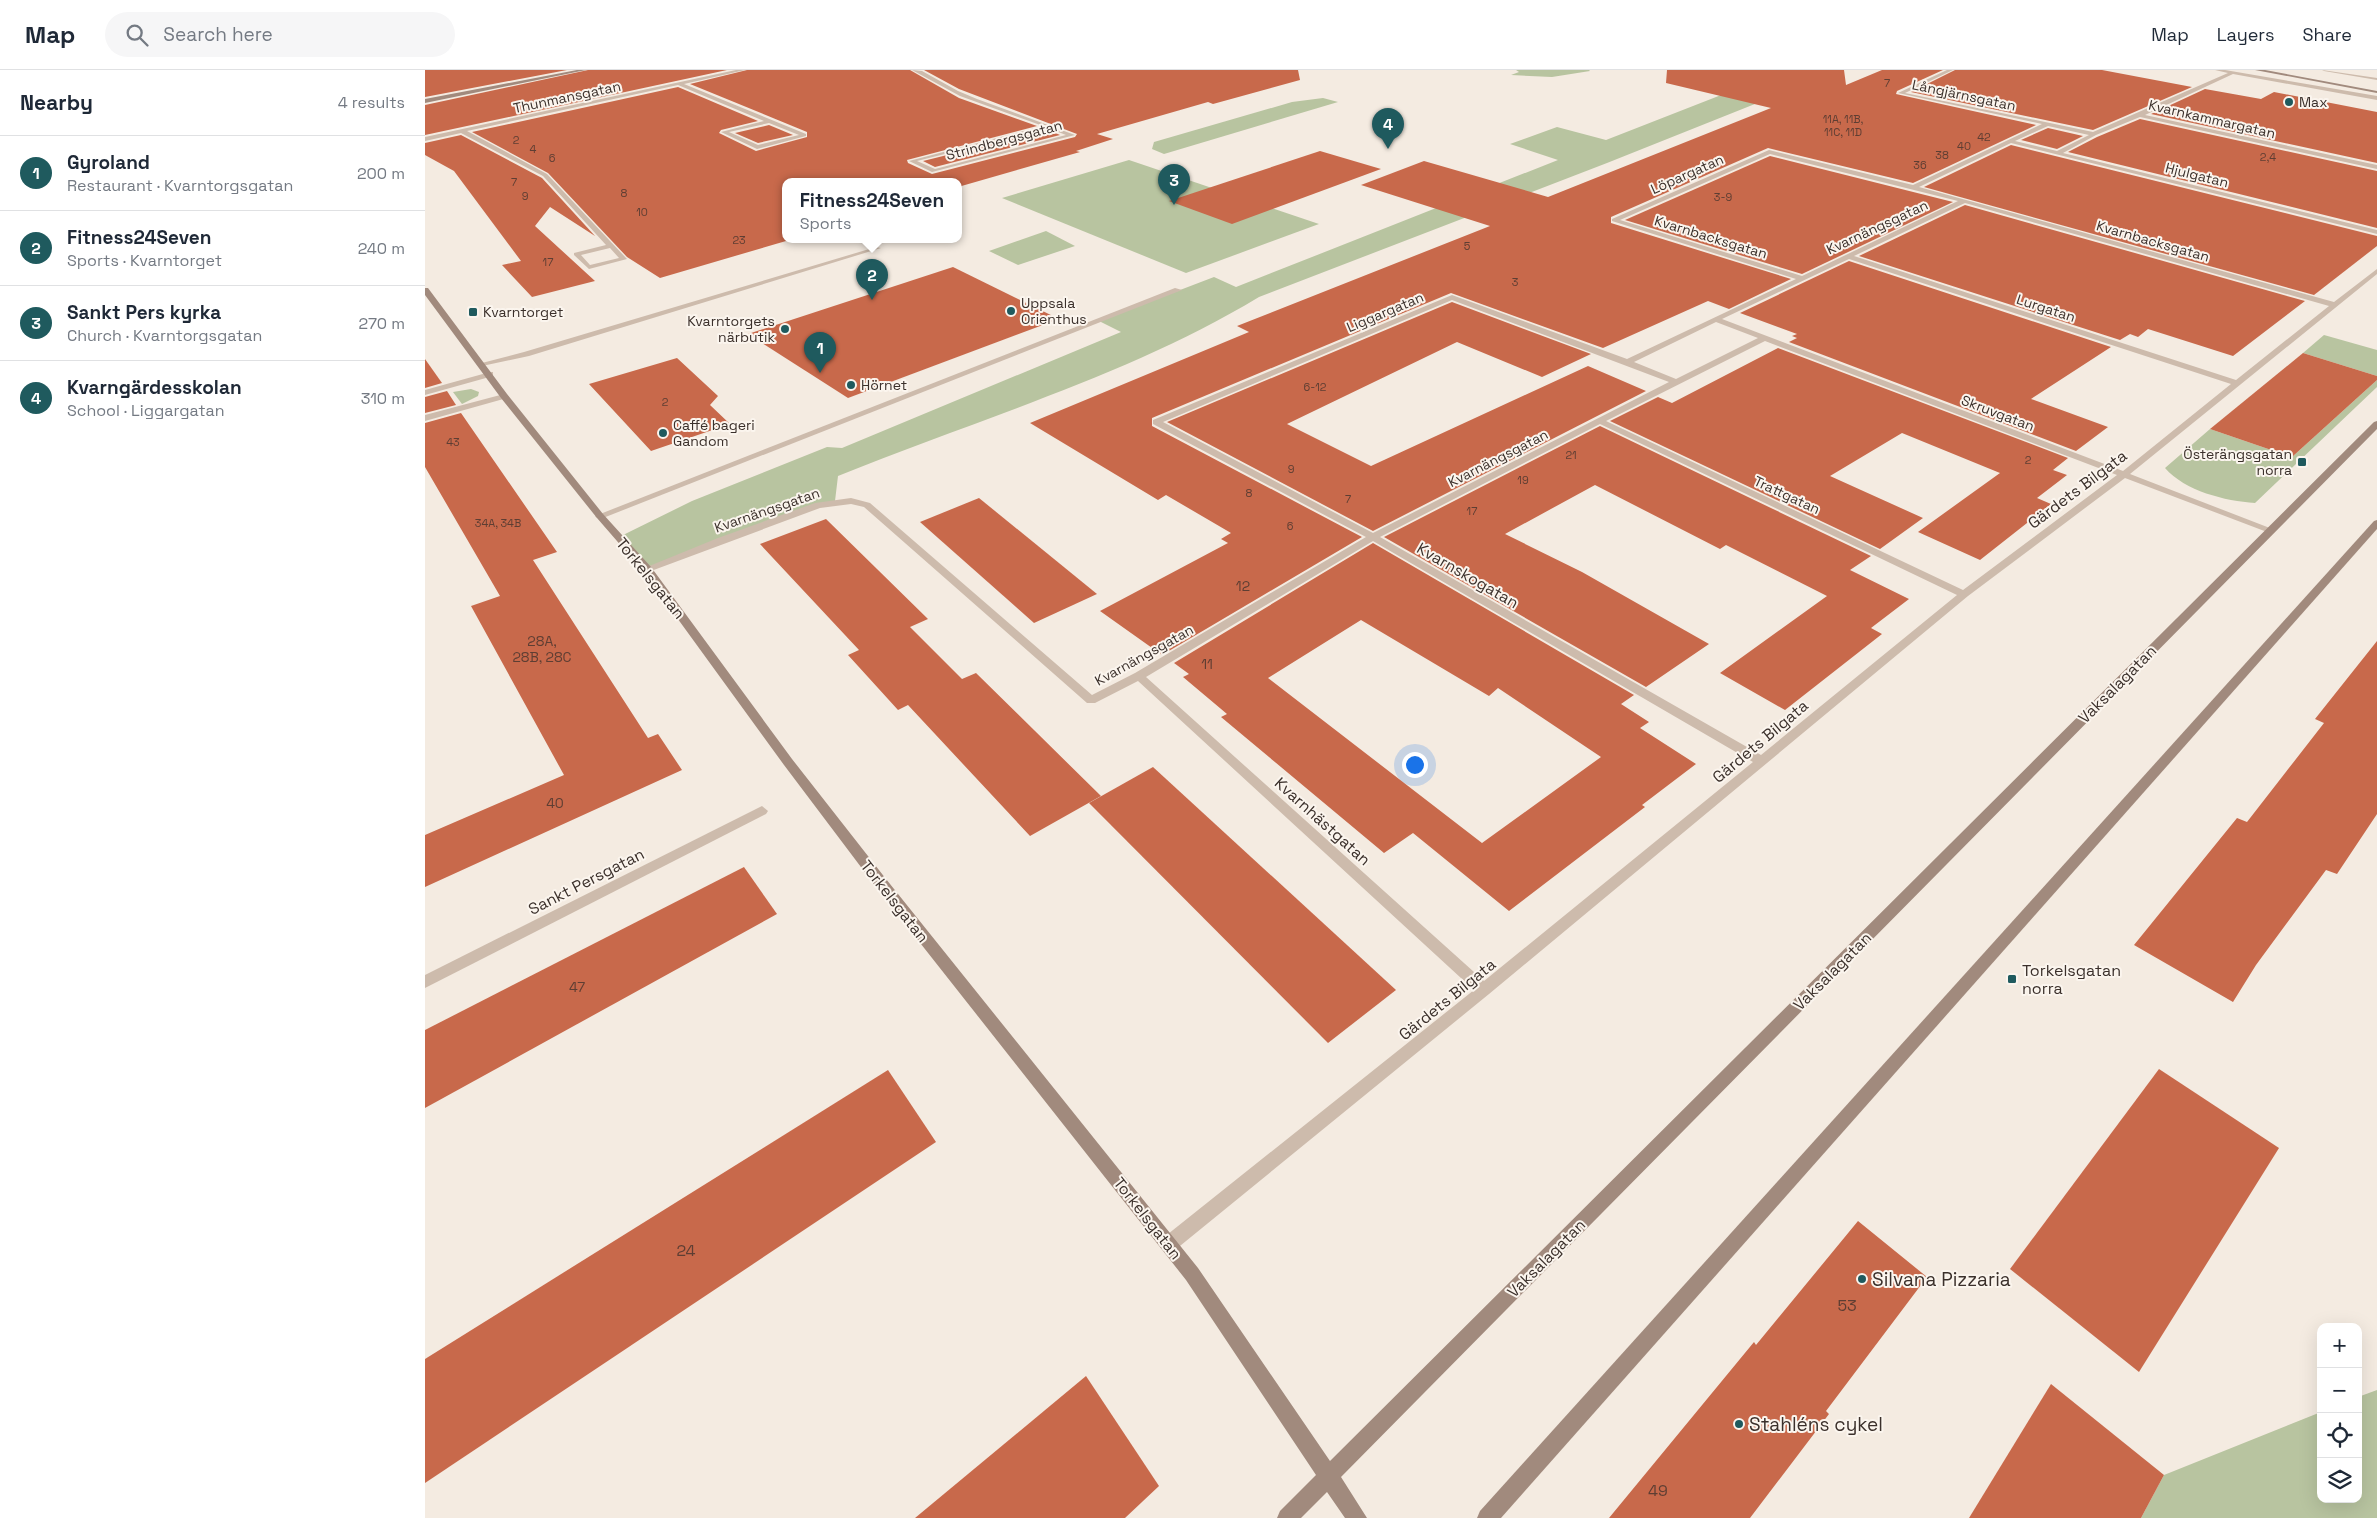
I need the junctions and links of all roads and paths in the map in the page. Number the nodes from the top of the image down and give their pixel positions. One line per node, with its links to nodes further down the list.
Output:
1 (584, 70): 16 (main road)
2 (743, 70): 12 (street, Thunmansgatan)
3 (914, 70): 20 (street, Strindbergsgatan)
4 (1951, 70): 19 (street, Långjärnsgatan)
5 (2217, 70): 9 (street)
6 (2257, 70): 14 (main road)
7 (2293, 70): 10 (main road)
8 (2323, 72): 11 (street); 13 (main road)
9 (2232, 73): 15 (street); 17 (street, Kvarnkammargatan)
10 (2312, 73)
11 (2377, 79)
12 (679, 84): 18 (street); 21 (street, Thunmansgatan)
13 (2377, 84)
14 (2377, 92)
15 (2377, 98)
16 (425, 102)
17 (2140, 115): 22 (street); 26 (street, Kvarnkammargatan)
18 (771, 121): 18 (street)
19 (2047, 124): 22 (street); 24 (street, Kvarnängsgatan)
20 (1049, 126): 20 (street, Strindbergsgatan)
21 (462, 131): 23 (street, Thunmansgatan); 31 (street)
22 (2095, 134): 25 (street)
23 (425, 139)
24 (2012, 142): 25 (street, Hjulgatan); 27 (street, Kvarnängsgatan)
25 (2058, 153): 30 (street, Hjulgatan)
26 (2377, 167)
27 (1914, 187): 28 (street, Kvarnängsgatan); 29 (street, Löpargatan)
28 (1964, 201): 33 (street, Kvarnängsgatan); 38 (street, Kvarnbacksgatan)
29 (1614, 220): 35 (street, Kvarnbacksgatan)
30 (2377, 232)
31 (611, 246): 31 (street)
32 (878, 248): 42 (street)
33 (1848, 256): 35 (street, Kvarnängsgatan); 45 (street, Lurgatan)
34 (2377, 271): 38 (street, Gärdets Bilgata)
35 (1801, 278): 39 (street, Kvarnängsgatan)
36 (425, 290): 42 (main road, Torkelsgatan)
37 (1178, 290): 53 (street)
38 (2335, 305): 45 (street, Gärdets Bilgata)
39 (1717, 320): 40 (street, Skruvgatan); 41 (street, Kvarnängsgatan)
40 (1764, 338): 44 (street, Kvarnängsgatan); 52 (street, Skruvgatan)
41 (1627, 362): 44 (street); 50 (street, Liggargatan)
42 (482, 364): 43 (main road, Torkelsgatan)
43 (490, 374): 46 (street); 47 (main road, Torkelsgatan)
44 (1676, 382): 49 (street, Kvarnängsgatan)
45 (2236, 383): 52 (street, Gärdets Bilgata)
46 (425, 393)
47 (504, 396): 48 (street); 53 (main road, Torkelsgatan)
48 (425, 418)
49 (1599, 421): 56 (street, Kvarnängsgatan); 58 (street, Trattgatan)
50 (1156, 422): 56 (street, Kvarnskogatan)
51 (2377, 424): 55 (main road, Vaksalagatan)
52 (2123, 476): 55 (street, Skruvgatan); 58 (street, Gärdets Bilgata)
53 (600, 516): 57 (main road, Torkelsgatan)
54 (2377, 523): 68 (main road)
55 (2270, 530): 65 (main road, Vaksalagatan)
56 (1373, 537): 59 (street, Kvarnängsgatan); 60 (street, Kvarnskogatan)
57 (647, 569): 59 (street, Kvarnängsgatan); 64 (main road, Torkelsgatan)
58 (1964, 594): 60 (street, Gärdets Bilgata)
59 (1139, 676): 63 (street, Kvarnhästgatan)
60 (1761, 761): 63 (street, Gärdets Bilgata)
61 (762, 811): 62 (street, Sankt Persgatan)
62 (425, 982)
63 (1484, 990): 64 (street, Gärdets Bilgata)
64 (1169, 1244): 65 (main road, Torkelsgatan)
65 (1328, 1476): 66 (main road, Vaksalagatan); 67 (main road, Torkelsgatan)
66 (1287, 1518)
67 (1357, 1518)
68 (1487, 1518)

